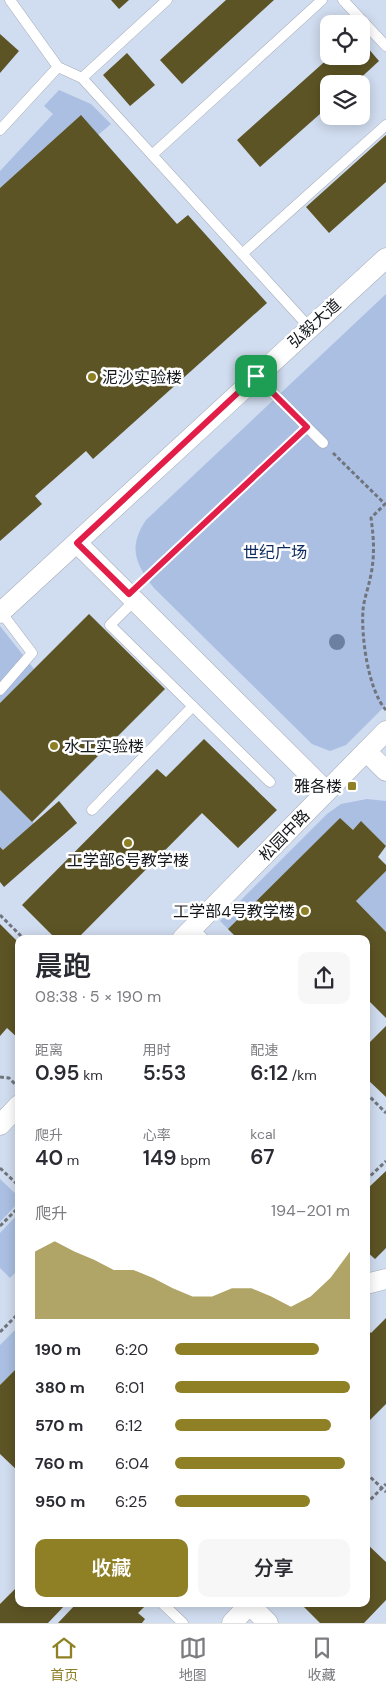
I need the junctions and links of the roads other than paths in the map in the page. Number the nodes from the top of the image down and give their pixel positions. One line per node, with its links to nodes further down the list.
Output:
1 (10, 0): 6 (lane)
2 (167, 0): 7 (lane)
3 (322, 0): 10 (lane)
4 (343, 0): 5 (lane)
5 (386, 46)
6 (58, 67): 7 (lane); 9 (lane)
7 (82, 78): 10 (lane)
8 (386, 125): 11 (lane)
9 (0, 130)
10 (152, 155): 11 (lane)
11 (242, 254): 13 (lane)
12 (386, 258): 13 (street, 弘毅大道)
13 (309, 327): 14 (street, 弘毅大道)
14 (256, 376): 15 (lane); 16 (street, 弘毅大道)
15 (323, 443)
16 (77, 543): 17 (street); 18 (street, 弘毅大道)
17 (132, 597): 20 (lane); 25 (street)
18 (0, 612): 19 (lane)
19 (0, 690)
20 (193, 706): 24 (lane); 26 (lane)
21 (386, 731): 22 (street, 松园中路)
22 (366, 751): 23 (street); 25 (street, 松园中路)
23 (386, 771)
24 (270, 782)
25 (326, 791): 27 (street, 松园中路)
26 (92, 810)
27 (193, 935)
28 (15, 1109): 29 (street)
29 (0, 1125)
30 (386, 1278): 31 (street)
31 (370, 1283)
32 (166, 1607): 35 (lane)
33 (246, 1607): 36 (street)
34 (252, 1607): 37 (street)
35 (183, 1623)
36 (232, 1623)
37 (268, 1623)

